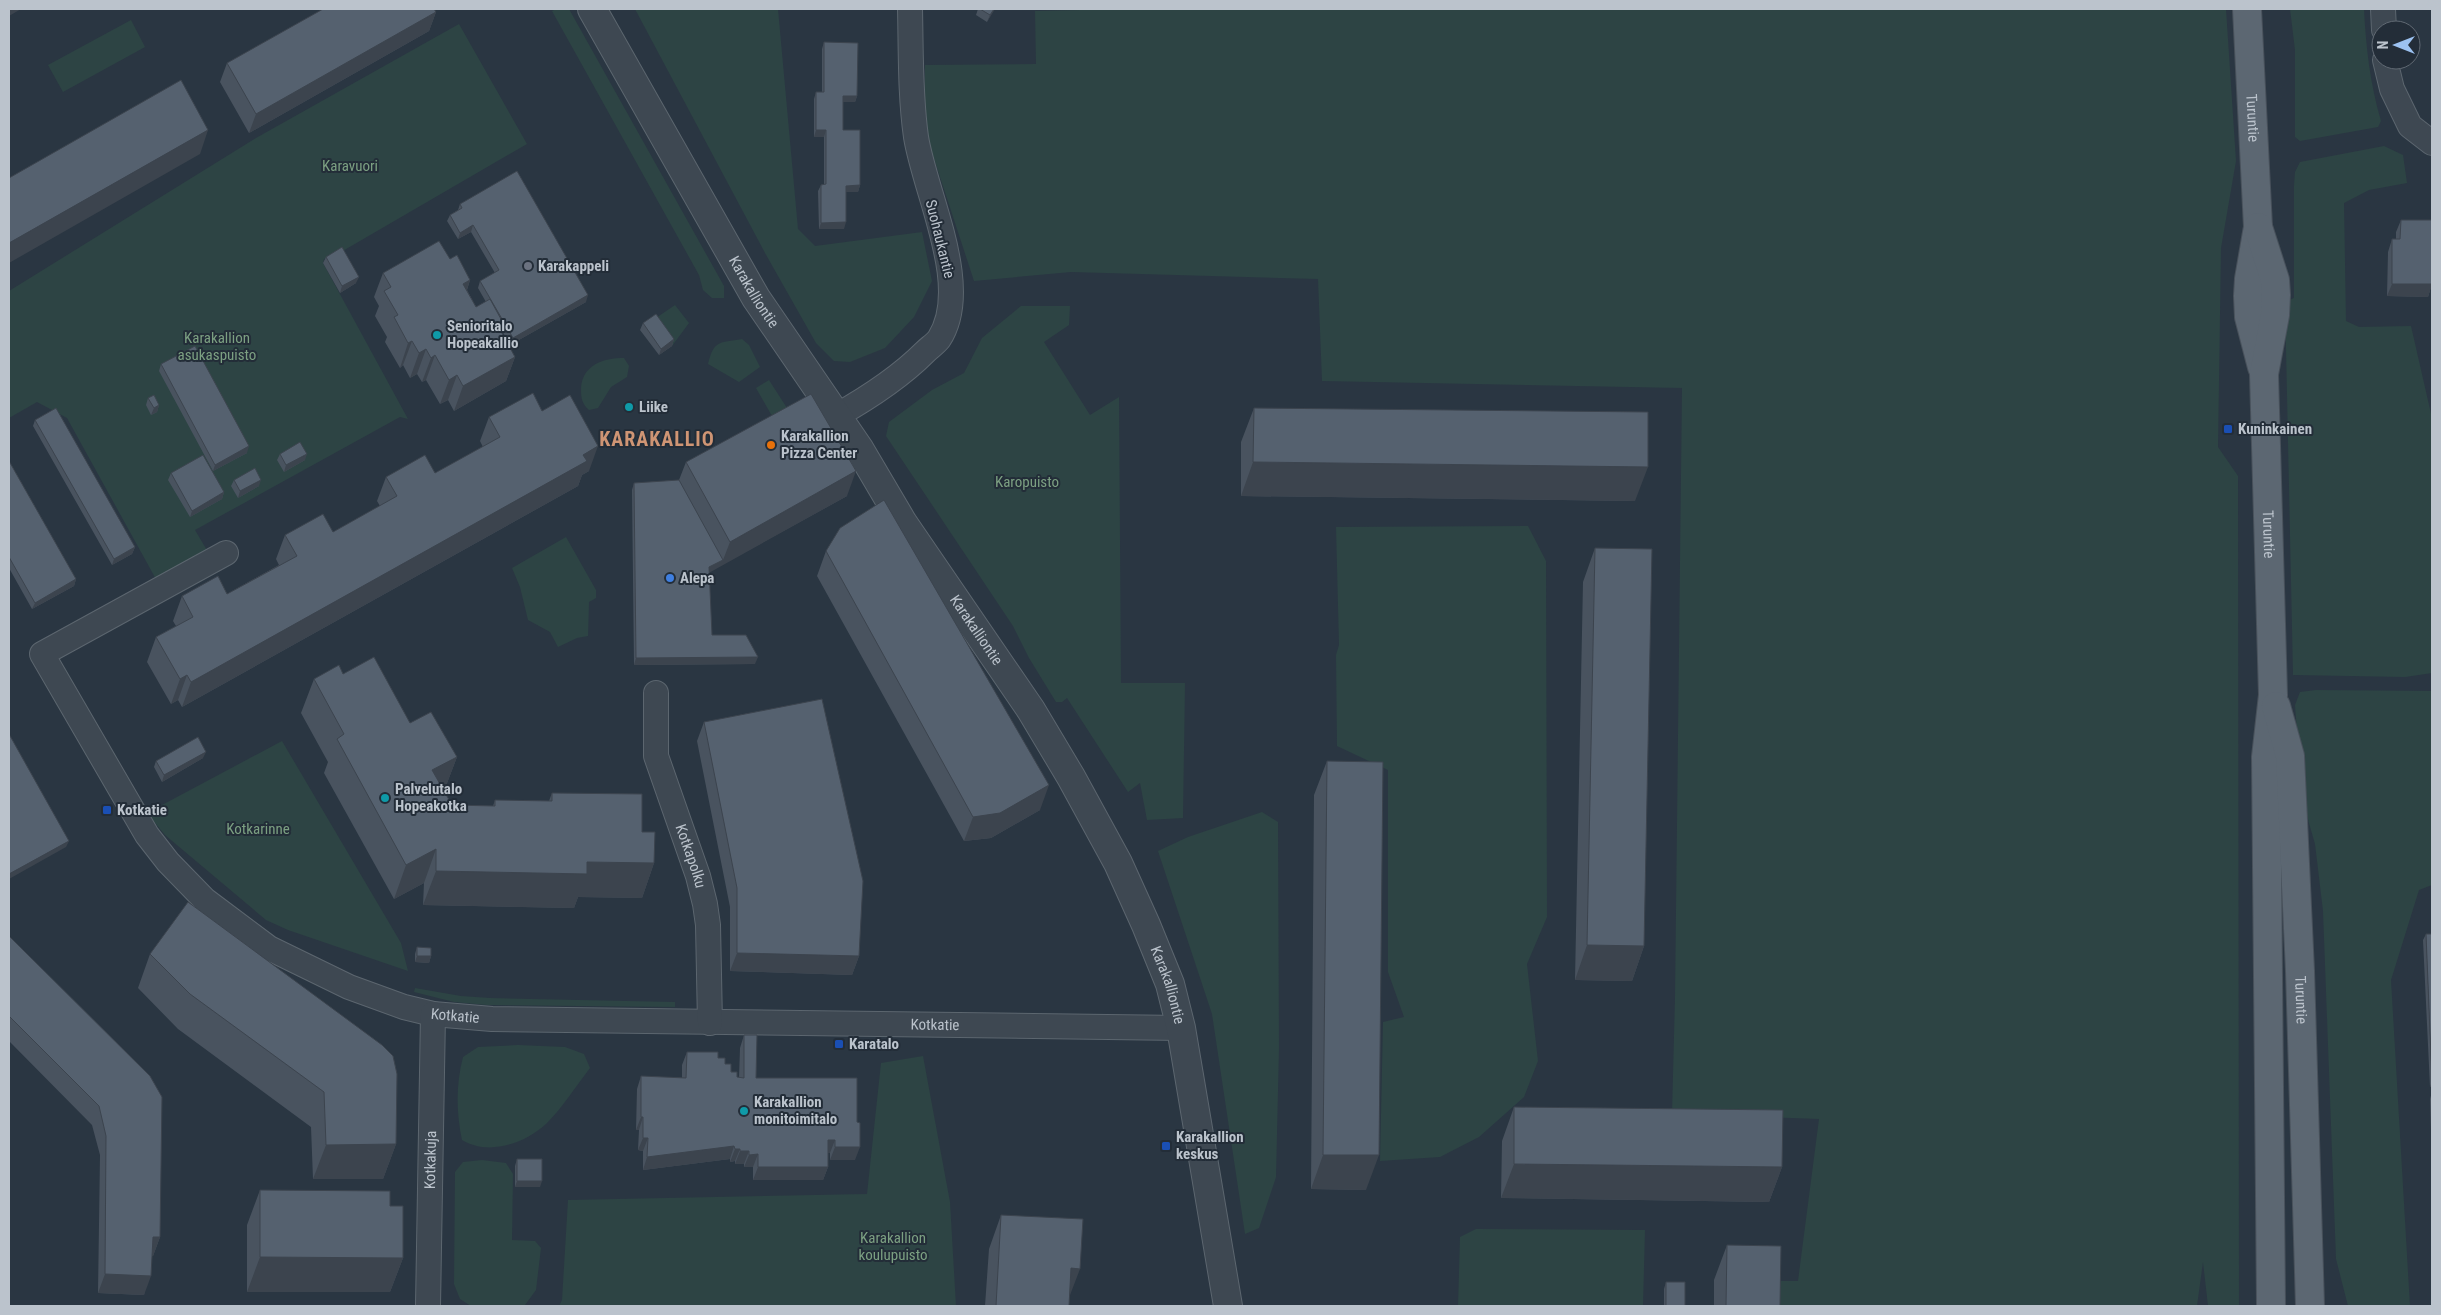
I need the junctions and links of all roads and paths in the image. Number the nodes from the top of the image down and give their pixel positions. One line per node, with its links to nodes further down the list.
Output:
1 (592, 9): 6 (street, Karakalliontie)
2 (910, 9): 6 (street, Suohaukantie)
3 (2247, 9): 9 (main road, Turuntie)
4 (2388, 70): 5 (street)
5 (2432, 142)
6 (836, 416): 12 (street, Karakalliontie)
7 (226, 553): 10 (street, Kotkatie)
8 (656, 693): 11 (street, Kotkapolku)
9 (2273, 695): 13 (main road, Turuntie); 18 (main road, Turuntie)
10 (433, 1014): 11 (street, Kotkatie); 14 (street, Kotkakuja)
11 (710, 1022): 12 (street, Kotkatie)
12 (1181, 1028): 15 (street, Karakalliontie)
13 (2270, 1204): 16 (main road); 17 (main road, Turuntie)
14 (428, 1306)
15 (1228, 1306)
16 (2253, 1306)
17 (2271, 1306)
18 (2310, 1306)

